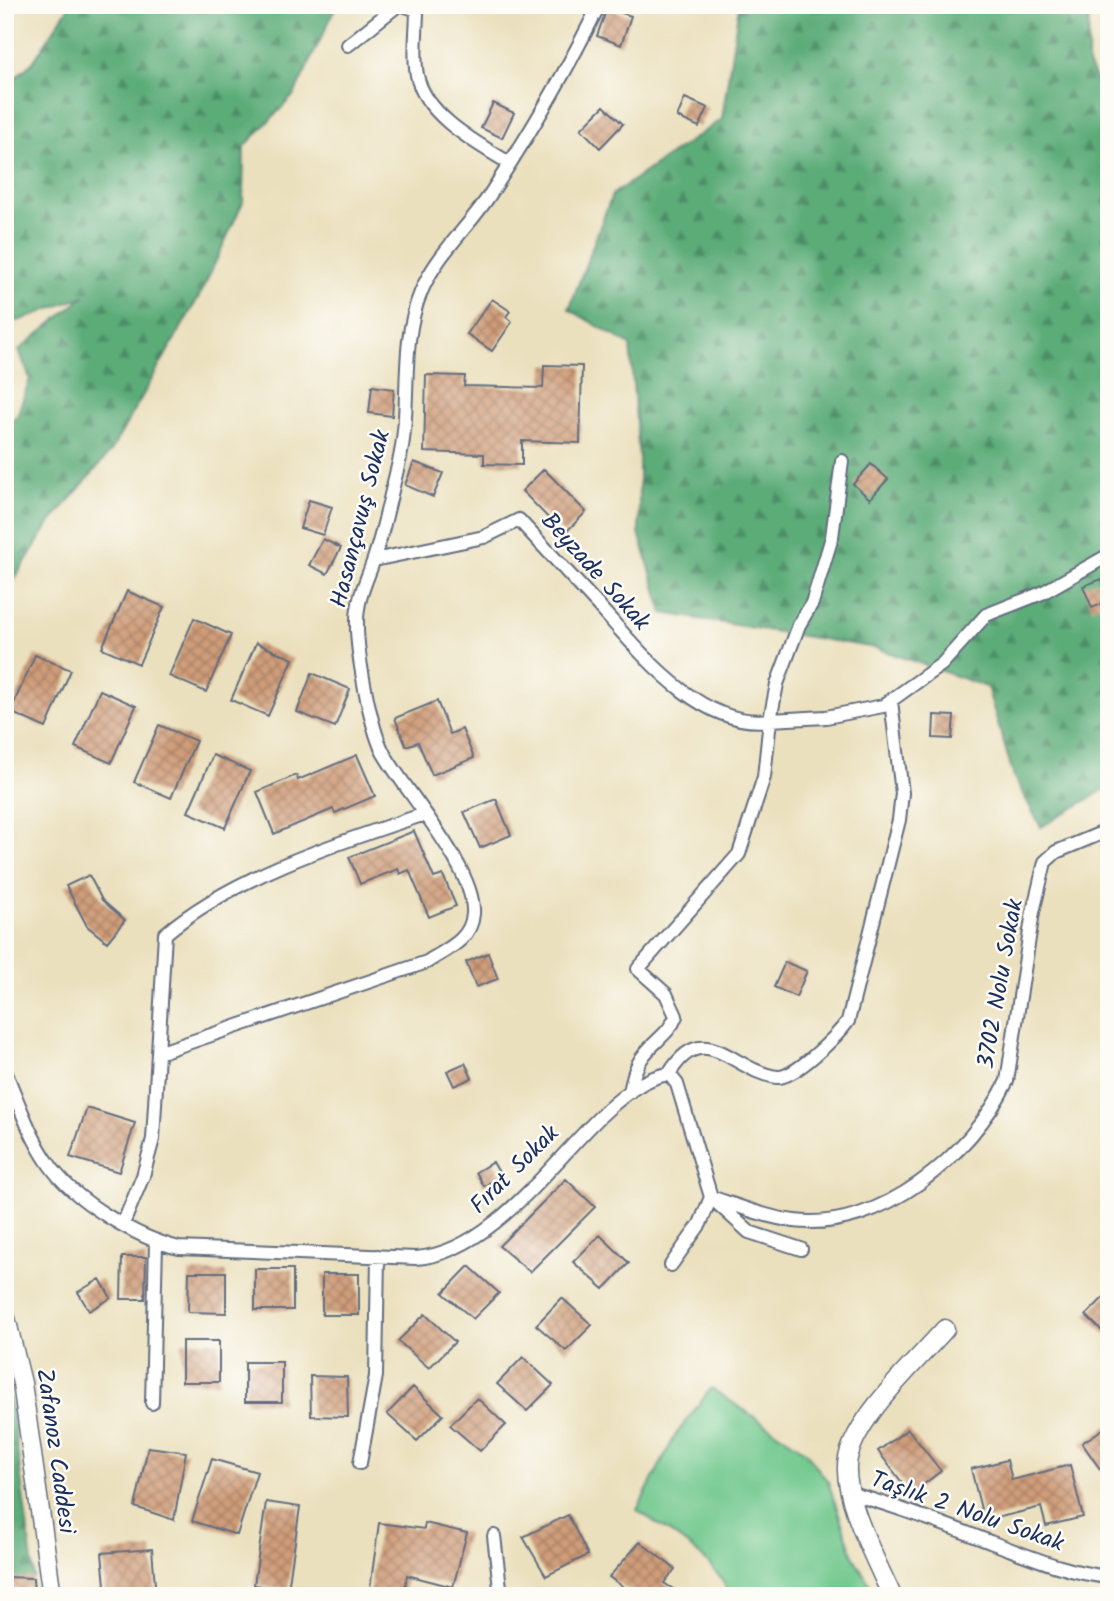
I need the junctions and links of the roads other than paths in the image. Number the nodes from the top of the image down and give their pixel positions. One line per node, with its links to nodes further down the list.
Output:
1 (400, 5): 3 (street); 4 (street)
2 (598, 5): 4 (street, Hasançavuş Sokak)
3 (348, 45)
4 (509, 163): 7 (street, Hasançavuş Sokak)
5 (842, 461): 9 (street)
6 (1109, 555): 8 (street)
7 (374, 560): 9 (street, Beyzade Sokak); 10 (street, Hasançavuş Sokak)
8 (891, 701): 9 (street); 14 (street)
9 (769, 720): 15 (street)
10 (425, 814): 12 (street); 12 (street, Hasançavuş Sokak)
11 (1109, 830): 16 (street, 3702 Nolu Sokak)
12 (158, 1053): 17 (street)
13 (5, 1071): 17 (street, Fırat Sokak)
14 (669, 1074): 15 (street, Fırat Sokak); 16 (street)
15 (630, 1092): 20 (street, Fırat Sokak)
16 (711, 1197): 19 (street); 21 (street)
17 (122, 1224): 18 (street, Fırat Sokak)
18 (156, 1242): 20 (street, Fırat Sokak); 24 (street)
19 (801, 1249)
20 (378, 1256): 25 (street)
21 (671, 1265)
22 (5, 1314): 29 (street, Zafanoz Caddesi)
23 (945, 1329): 26 (street)
24 (152, 1403)
25 (360, 1463)
26 (852, 1494): 28 (street, Taşlık 2 Nolu Sokak); 31 (street)
27 (494, 1536): 30 (street)
28 (1109, 1577)
29 (52, 1596)
30 (501, 1596)
31 (892, 1596)

